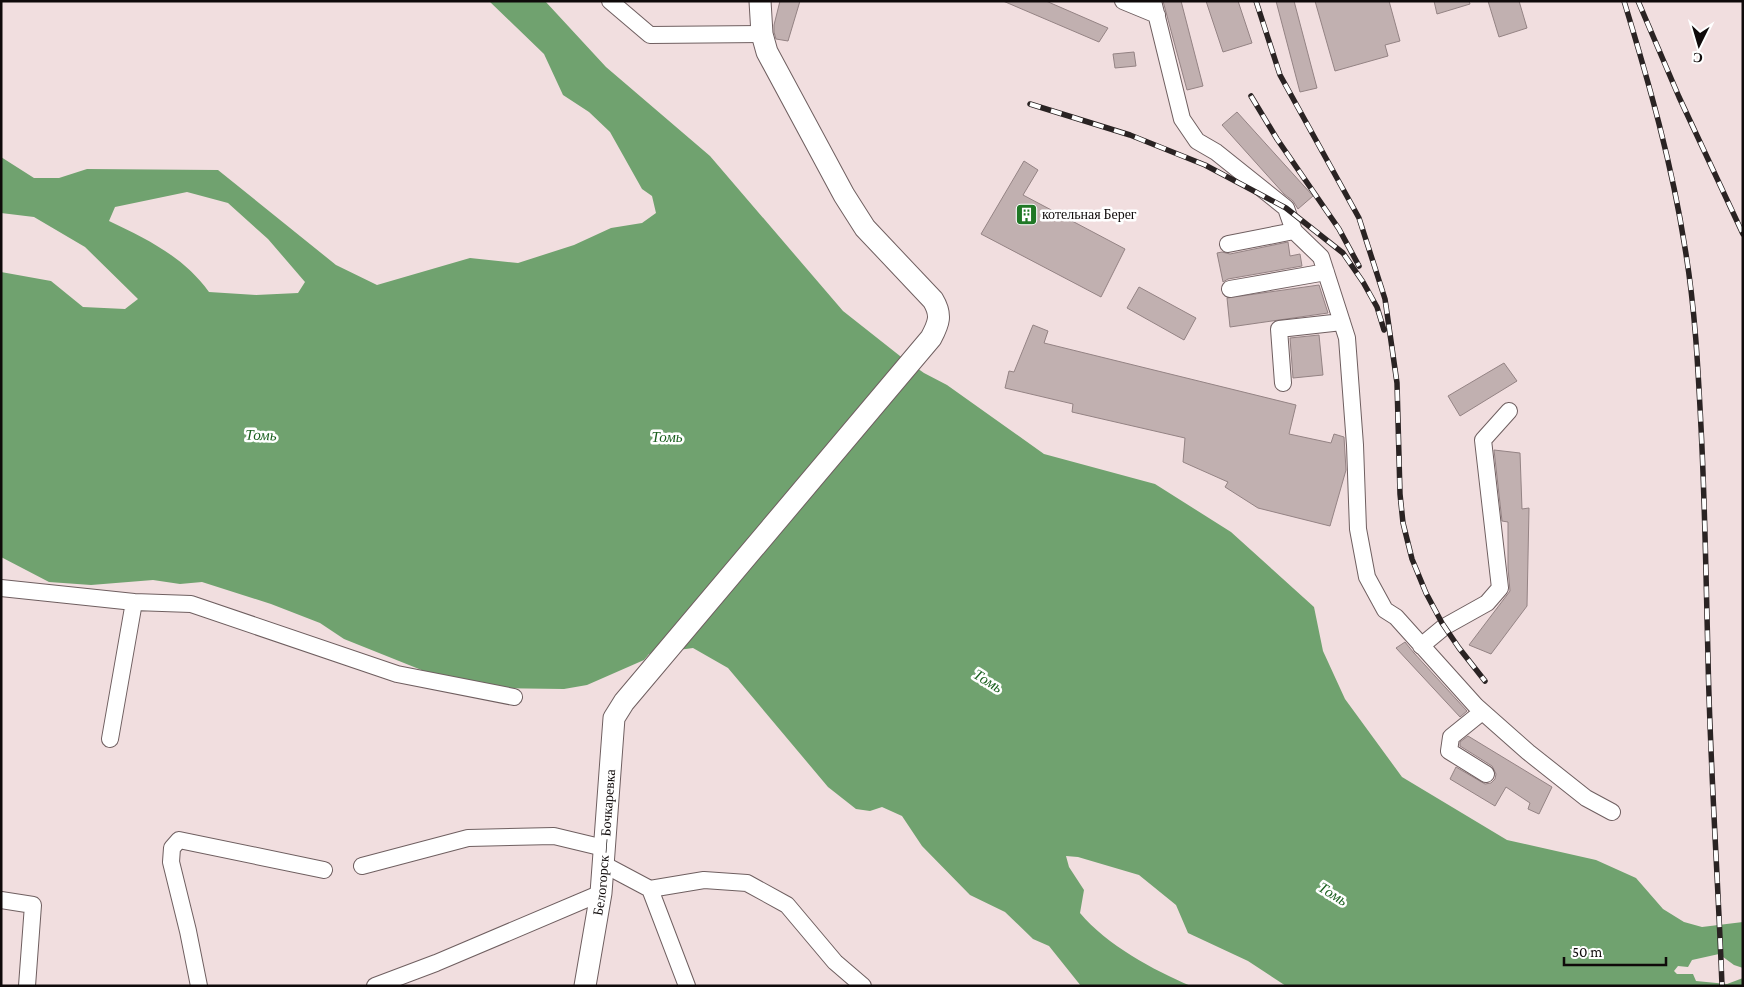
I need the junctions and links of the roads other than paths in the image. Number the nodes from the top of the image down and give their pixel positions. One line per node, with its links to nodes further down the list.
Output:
1 (610, 1): 5 (street)
2 (760, 1): 5 (main road)
3 (1123, 1): 4 (street)
4 (1155, 8): 6 (street)
5 (762, 34): 21 (main road, Белогорск — Бочкаревка)
6 (1294, 231): 7 (street); 8 (street)
7 (1228, 244)
8 (1326, 272): 9 (street); 10 (street)
9 (1230, 289)
10 (1342, 322): 11 (street); 15 (street)
11 (1283, 383)
12 (1509, 411): 15 (street)
13 (1, 588): 14 (street)
14 (134, 602): 16 (street); 18 (street)
15 (1421, 646): 17 (street)
16 (514, 697)
17 (1482, 712): 19 (street); 20 (street)
18 (110, 739)
19 (1486, 774)
20 (1612, 812)
21 (604, 856): 22 (street); 24 (street); 25 (main road, Белогорск — Бочкаревка)
22 (362, 866)
23 (324, 870): 28 (street)
24 (650, 889): 31 (street); 32 (street)
25 (601, 893): 29 (street); 30 (main road, Белогорск — Бочкаревка)
26 (1, 900): 27 (street)
27 (27, 986)
28 (199, 986)
29 (375, 986)
30 (585, 986)
31 (687, 986)
32 (864, 986)

